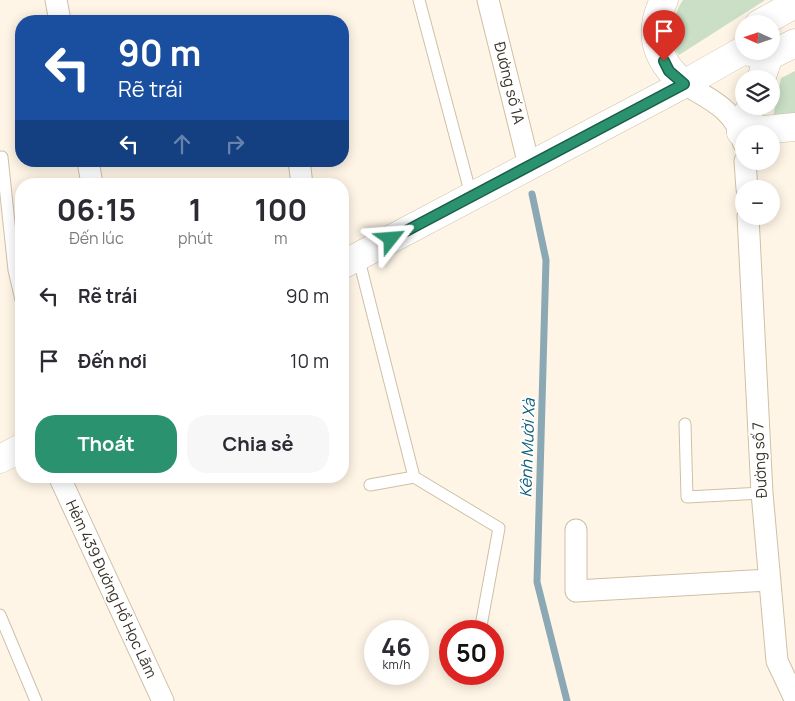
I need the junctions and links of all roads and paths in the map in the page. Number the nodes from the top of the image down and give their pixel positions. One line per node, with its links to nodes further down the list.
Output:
1 (56, 0): 6 (street)
2 (419, 0): 17 (lane)
3 (488, 0): 16 (street, Đường số 1A)
4 (664, 0): 11 (main road)
5 (795, 4): 7 (main road)
6 (59, 15)
7 (775, 15)
8 (795, 43): 9 (main road)
9 (780, 47)
10 (741, 60): 11 (main road)
11 (684, 84): 12 (street); 16 (main road)
12 (736, 125)
13 (795, 127): 14 (main road)
14 (780, 130)
15 (2, 157): 20 (lane)
16 (529, 165): 17 (main road)
17 (471, 195): 19 (main road)
18 (748, 225): 27 (street, Đường số 7)
19 (350, 260): 24 (lane)
20 (15, 274)
21 (685, 424): 27 (lane)
22 (15, 451): 23 (main road)
23 (0, 459)
24 (414, 477): 26 (lane); 31 (lane)
25 (62, 483): 34 (street, Hẻm 439 Đường Hồ Học Lãm)
26 (370, 485)
27 (762, 493): 29 (street, Đường số 7)
28 (576, 530): 29 (street)
29 (770, 580): 32 (street, Đường số 7)
30 (0, 614): 33 (lane)
31 (482, 620)
32 (795, 699)
33 (36, 701)
34 (163, 701)

